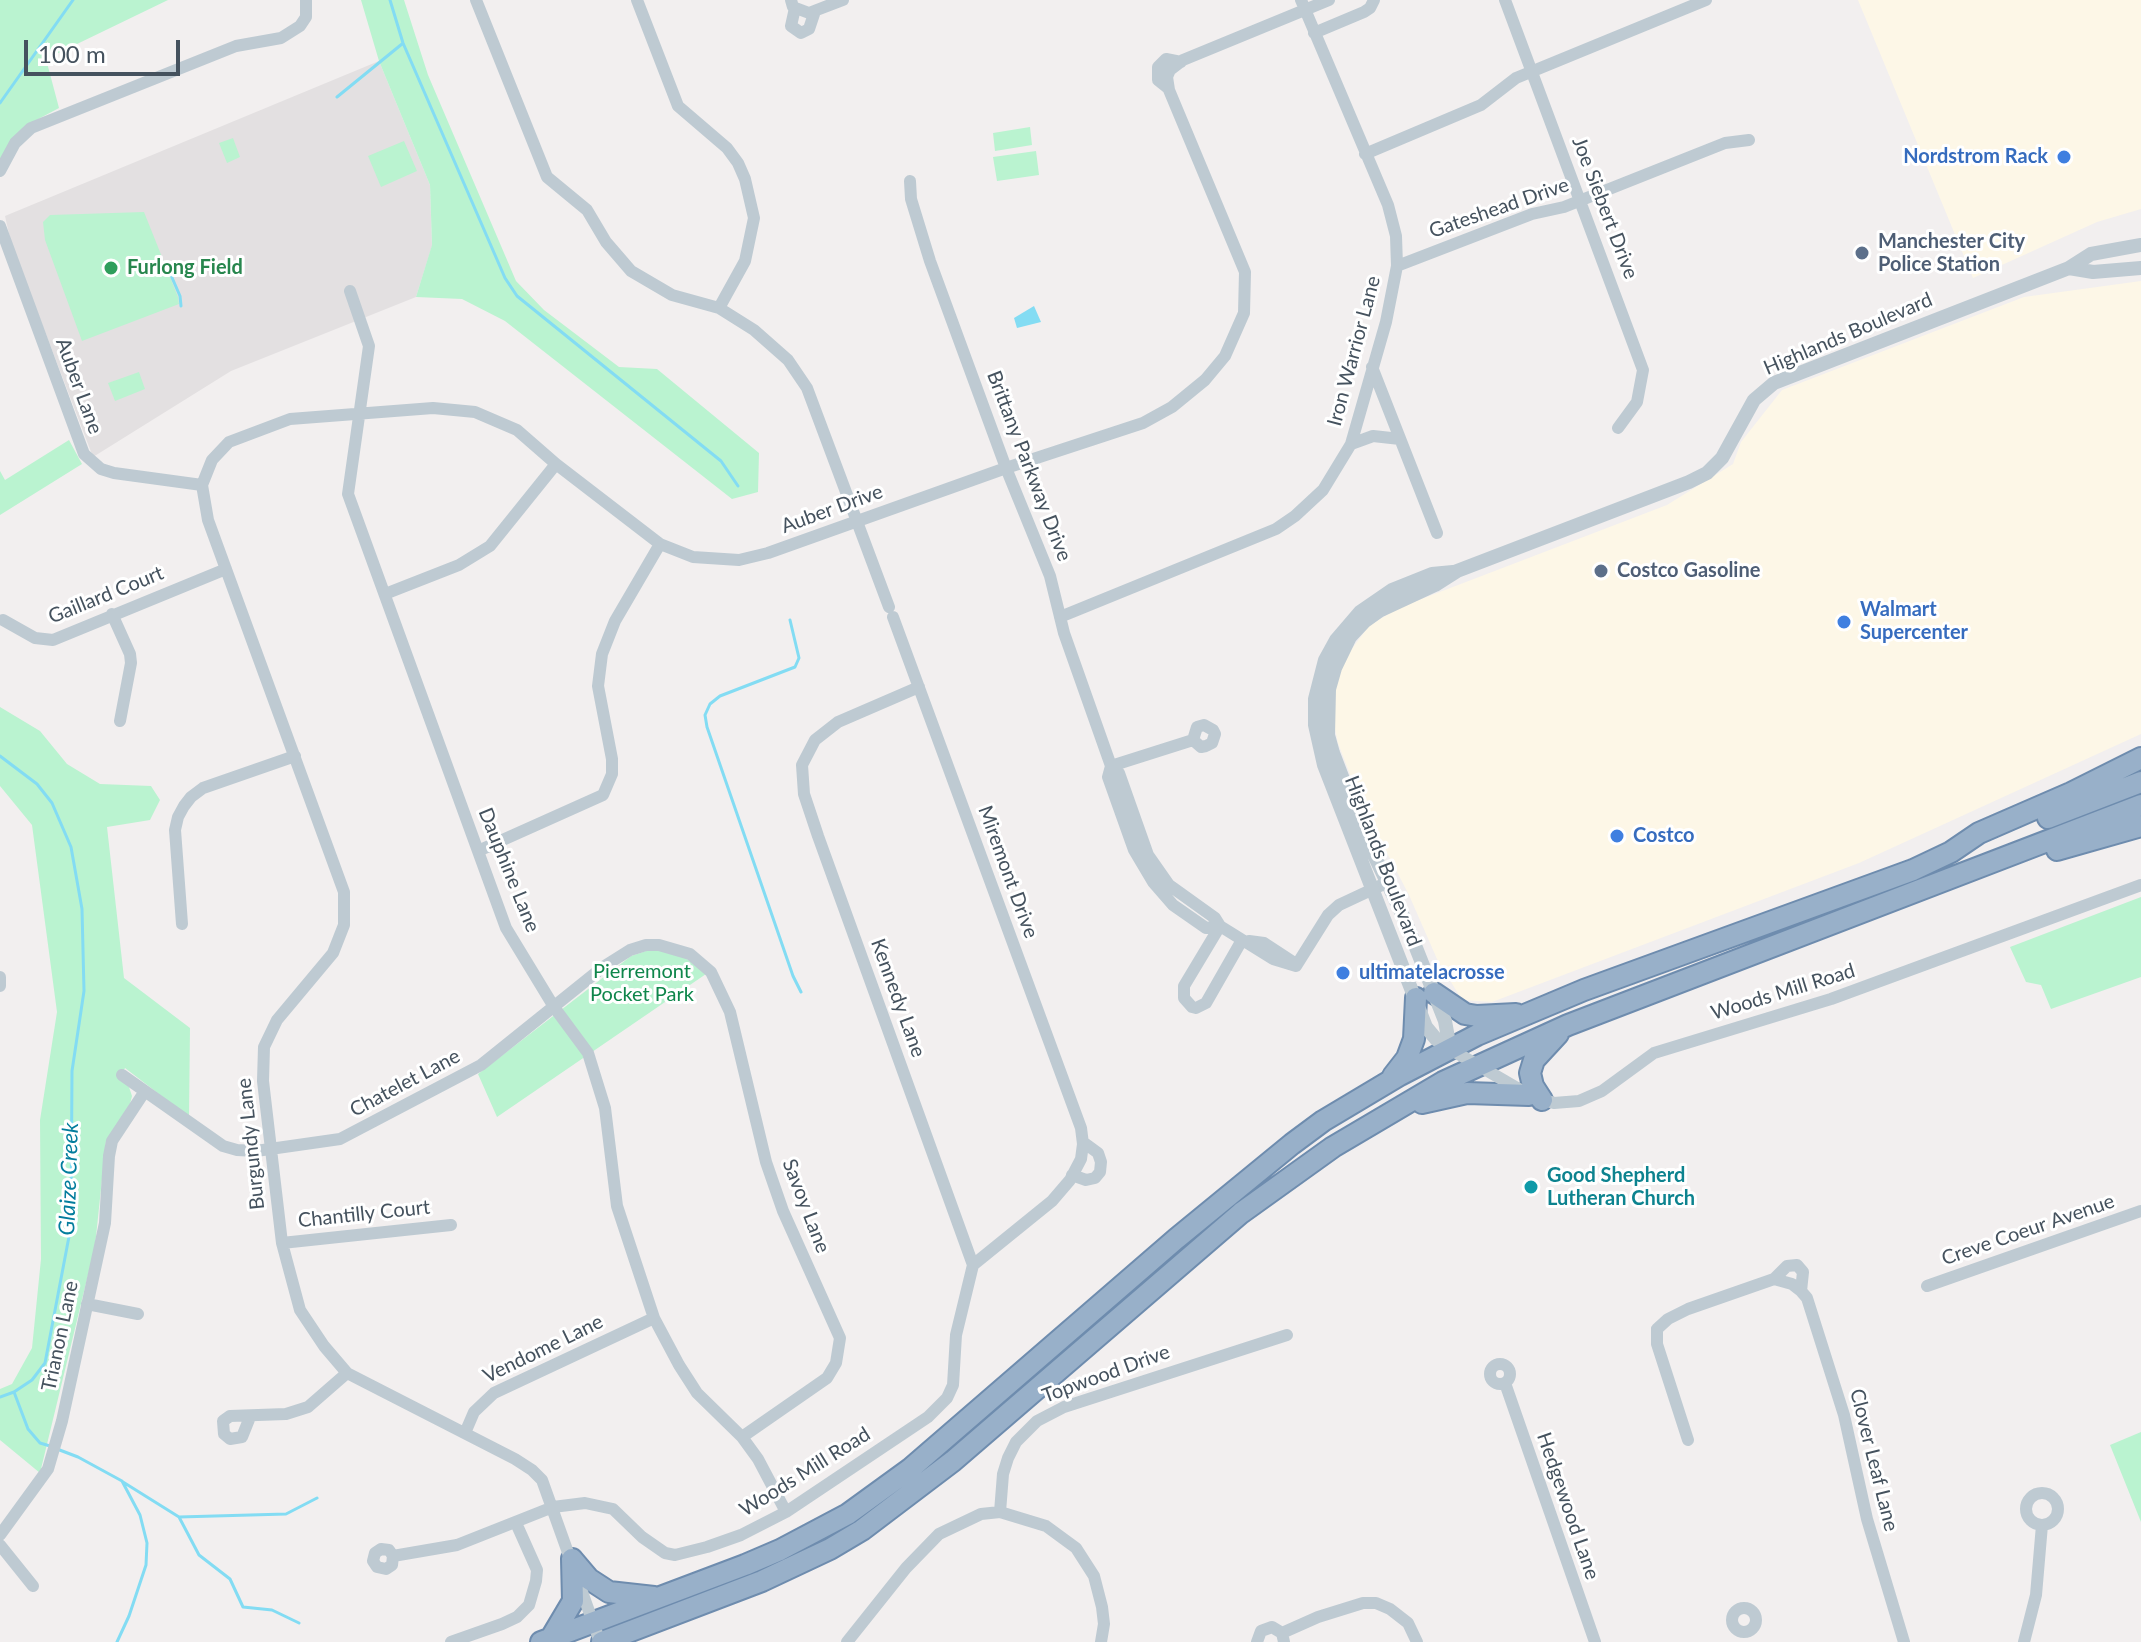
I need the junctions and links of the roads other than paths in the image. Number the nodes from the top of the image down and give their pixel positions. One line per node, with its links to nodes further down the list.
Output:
1 (306, 0): 16 (street)
2 (476, 0): 25 (street, Miremont Drive)
3 (637, 0): 25 (street)
4 (843, 0): 11 (street)
5 (1329, 0): 10 (street)
6 (1374, 0): 12 (street)
7 (1505, 0): 13 (street, Joe Siebert Drive)
8 (1706, 0): 13 (street)
9 (793, 4): 11 (street); 11 (street)
10 (1303, 5): 12 (street, Iron Warrior Lane); 32 (street, Auber Drive)
11 (812, 12)
12 (1314, 33): 15 (street, Iron Warrior Lane)
13 (1532, 71): 15 (street); 18 (street, Joe Siebert Drive)
14 (1749, 140): 18 (street, Gateshead Drive)
15 (1365, 154): 21 (street, Iron Warrior Lane)
16 (0, 171)
17 (910, 181): 32 (street, Brittany Parkway Drive)
18 (1581, 200): 21 (street, Gateshead Drive); 28 (street, Joe Siebert Drive)
19 (0, 226): 33 (street, Auber Lane)
20 (2141, 245): 22 (street, Highlands Boulevard)
21 (1397, 266): 26 (street, Iron Warrior Lane)
22 (2069, 268): 23 (street, Highlands Boulevard); 55 (street, Highlands Boulevard)
23 (2141, 268)
24 (350, 291): 27 (street, Dauphine Lane)
25 (719, 308): 34 (street, Miremont Drive)
26 (1372, 367): 29 (street); 30 (street, Iron Warrior Lane)
27 (358, 412): 31 (street, Auber Drive); 33 (street, Auber Drive); 38 (street, Dauphine Lane)
28 (1618, 428)
29 (1400, 439): 30 (street); 35 (street)
30 (1351, 444): 40 (street, Iron Warrior Lane)
31 (556, 464): 36 (street, Auber Drive); 38 (street)
32 (1006, 468): 34 (street, Auber Drive); 40 (street, Brittany Parkway Drive)
33 (202, 485): 37 (street, Burgundy Lane)
34 (858, 521): 36 (street, Auber Drive); 42 (street, Miremont Drive)
35 (1437, 533)
36 (660, 544): 51 (street)
37 (226, 569): 39 (street, Gaillard Court); 45 (street, Burgundy Lane)
38 (385, 594): 51 (street, Dauphine Lane)
39 (112, 614): 41 (street, Gaillard Court); 43 (street)
40 (1060, 617): 47 (street, Brittany Parkway Drive)
41 (3, 620)
42 (919, 687): 72 (street, Miremont Drive); 78 (street, Kennedy Lane)
43 (120, 721)
44 (1193, 740): 47 (street)
45 (295, 756): 56 (street); 73 (street, Burgundy Lane)
46 (2141, 758): 52 (highway)
47 (1111, 766): 57 (street, Brittany Parkway Drive)
48 (2141, 782): 52 (highway)
49 (2141, 805): 53 (highway)
50 (2141, 826): 53 (highway)
51 (478, 851): 61 (street, Dauphine Lane)
52 (1951, 852): 62 (highway)
53 (1949, 878): 63 (highway)
54 (2141, 885): 70 (street, Woods Mill Road)
55 (1379, 886): 58 (street, Brittany Parkway Drive); 60 (street, Highlands Boulevard)
56 (182, 924)
57 (1220, 926): 58 (street, Brittany Parkway Drive); 58 (street)
58 (1242, 940)
59 (690, 954): 61 (street, Chatelet Lane); 90 (street, Savoy Lane)
60 (1425, 996): 62 (highway); 64 (street, Highlands Boulevard); 67 (highway)
61 (554, 1007): 73 (street, Chatelet Lane); 84 (street, Dauphine Lane)
62 (1528, 1013): 64 (highway)
63 (1568, 1025): 65 (highway); 70 (highway)
64 (1450, 1049): 65 (street, Woods Mill Road); 67 (highway); 68 (highway)
65 (1476, 1065): 68 (highway); 70 (street, Woods Mill Road)
66 (122, 1075): 69 (street, Chatelet Lane)
67 (1390, 1081): 102 (highway)
68 (1443, 1082): 71 (highway)
69 (145, 1091): 73 (street, Chatelet Lane); 82 (street, Trianon Lane)
70 (1536, 1097): 71 (highway)
71 (1394, 1109): 103 (highway)
72 (1083, 1142): 74 (street, Miremont Drive); 74 (street, Miremont Drive)
73 (270, 1148): 77 (street, Burgundy Lane)
74 (1072, 1175): 78 (street, Miremont Drive)
75 (2141, 1211): 80 (street, Creve Coeur Avenue)
76 (451, 1225): 77 (street, Chantilly Court)
77 (282, 1243): 86 (street, Burgundy Lane)
78 (973, 1265): 93 (street, Woods Mill Road)
79 (1774, 1279): 81 (street); 81 (street, Clover Leaf Lane); 91 (street, Clover Leaf Lane)
80 (1927, 1286)
81 (1801, 1291): 113 (street, Clover Leaf Lane)
82 (87, 1304): 83 (street); 97 (street, Trianon Lane)
83 (138, 1314)
84 (654, 1318): 89 (street, Vendome Lane); 90 (street, Dauphine Lane)
85 (1287, 1335): 94 (street, Topwood Drive)
86 (347, 1373): 88 (street); 89 (street, Burgundy Lane)
87 (1505, 1383): 112 (street, Hedgewood Lane)
88 (250, 1417)
89 (465, 1433): 92 (street, Burgundy Lane)
90 (742, 1437): 93 (street, Dauphine Lane)
91 (1688, 1440)
92 (553, 1507): 93 (street, Woods Mill Road); 95 (street, Woods Mill Road); 100 (street, Burgundy Lane)
93 (786, 1512)
94 (1000, 1512): 108 (street); 109 (street)
95 (516, 1523): 99 (street, Woods Mill Road); 107 (street)
96 (2042, 1525): 114 (street)
97 (0, 1535)
98 (0, 1545): 101 (street)
99 (393, 1556)
100 (572, 1559): 102 (highway); 104 (street, Burgundy Lane); 106 (highway)
101 (33, 1586)
102 (659, 1598): 104 (highway)
103 (638, 1634): 104 (highway)
104 (602, 1638): 106 (highway)
105 (1283, 1638): 110 (street); 111 (street)
106 (546, 1640)
107 (451, 1642)
108 (847, 1642)
109 (1101, 1642)
110 (1257, 1642)
111 (1417, 1642)
112 (1595, 1642)
113 (1904, 1642)
114 (2024, 1642)

